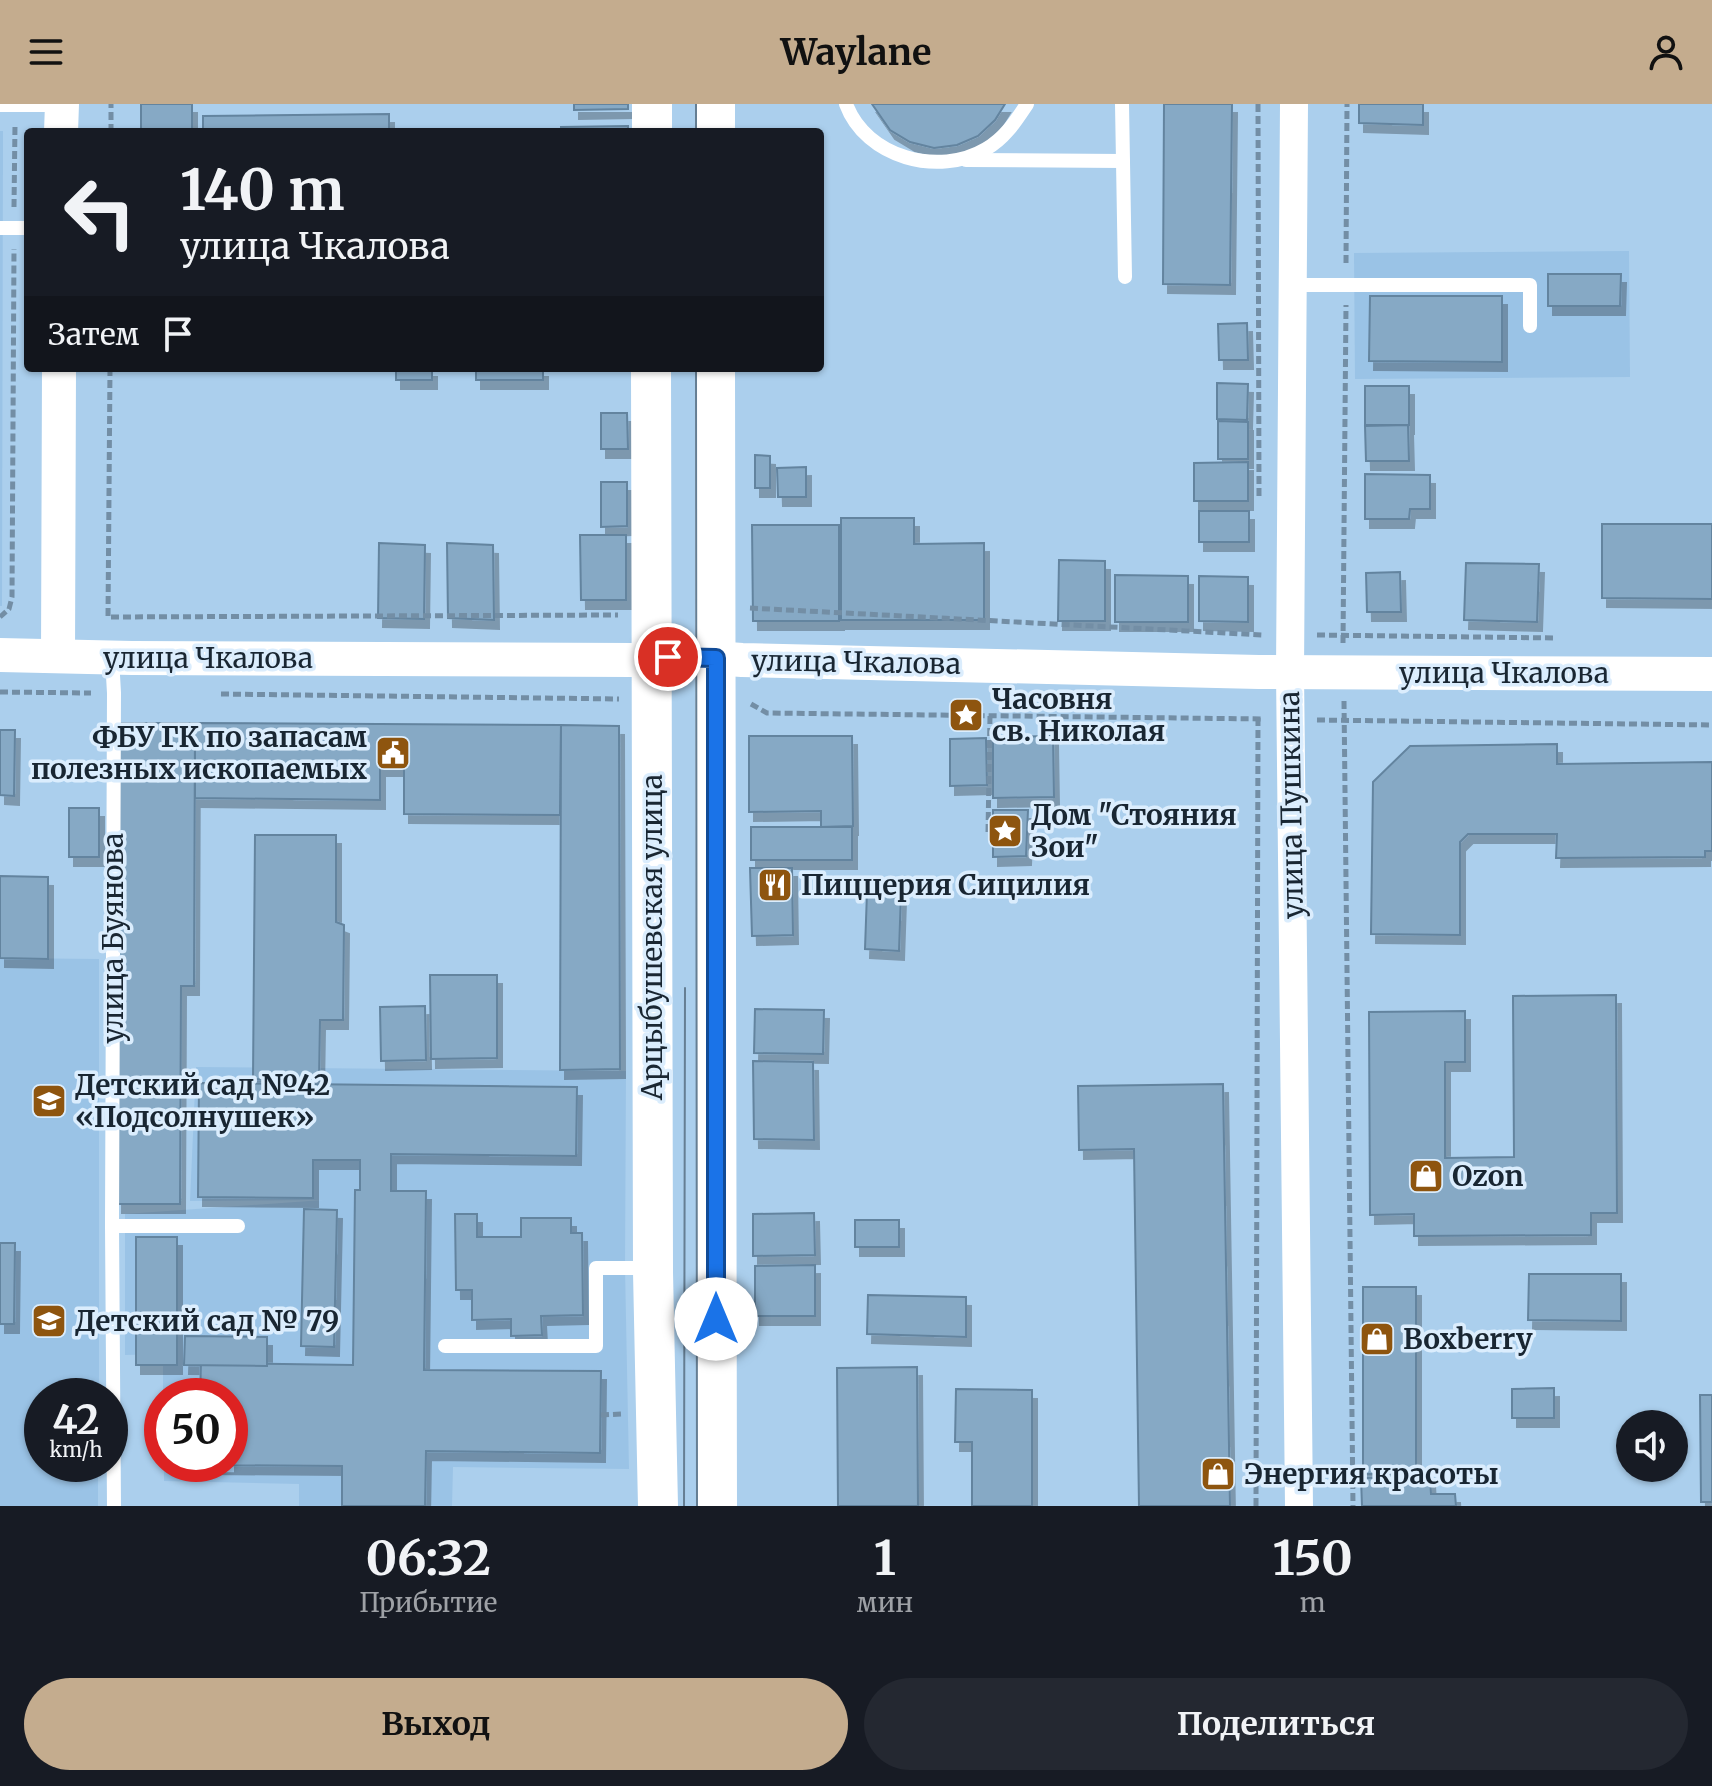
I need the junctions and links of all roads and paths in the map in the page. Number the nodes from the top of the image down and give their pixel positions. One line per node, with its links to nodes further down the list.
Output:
1 (111, 104): 13 (path)
2 (652, 104): 14 (main road)
3 (715, 104): 15 (main road)
4 (846, 104): 16 (lane)
5 (1027, 104): 16 (lane)
6 (1122, 104): 17 (lane)
7 (1258, 104): 27 (path)
8 (1294, 104): 20 (street, улица Пушкина)
9 (1347, 104): 21 (path)
10 (0, 105): 11 (lane)
11 (15, 105): 12 (lane); 18 (path)
12 (62, 114)
13 (111, 128)
14 (652, 128)
15 (715, 128)
16 (961, 160): 17 (lane)
17 (1123, 161): 19 (lane)
18 (14, 228): 30 (path)
19 (1125, 277)
20 (1293, 285): 21 (lane); 39 (street, улица Пушкина)
21 (1346, 285): 22 (lane); 32 (path)
22 (1530, 326)
23 (59, 372): 35 (street)
24 (110, 372): 29 (path)
25 (651, 372): 37 (main road, Арцыбушевская улица)
26 (715, 372): 38 (main road)
27 (1259, 510)
28 (741, 608): 31 (path)
29 (632, 615)
30 (0, 617)
31 (1259, 619)
32 (1344, 636): 33 (path); 40 (path)
33 (1558, 638)
34 (0, 655): 35 (street, улица Чкалова)
35 (58, 656): 36 (street, улица Чкалова)
36 (112, 658): 37 (street, улица Чкалова); 43 (lane, улица Буянова)
37 (650, 658): 38 (street, улица Чкалова); 55 (main road, Арцыбушевская улица)
38 (716, 658): 39 (street, улица Чкалова); 59 (main road)
39 (1290, 672): 40 (street, улица Чкалова); 49 (street, улица Пушкина)
40 (1343, 672): 41 (street, улица Чкалова); 50 (path)
41 (1712, 674)
42 (0, 692): 43 (path)
43 (114, 693): 53 (lane, улица Буянова)
44 (214, 694): 45 (path)
45 (629, 699)
46 (742, 699): 47 (path)
47 (990, 716): 48 (path); 52 (path)
48 (1258, 719): 49 (path); 60 (path)
49 (1290, 720): 50 (path); 61 (street, улица Пушкина)
50 (1345, 721): 51 (path); 62 (path)
51 (1712, 725)
52 (988, 832)
53 (112, 1226): 54 (lane); 57 (lane, улица Буянова)
54 (238, 1226)
55 (653, 1272): 56 (lane); 58 (main road, Арцыбушевская улица)
56 (445, 1346)
57 (114, 1506)
58 (658, 1506)
59 (717, 1506)
60 (1256, 1506)
61 (1299, 1506)
62 (1353, 1506)

